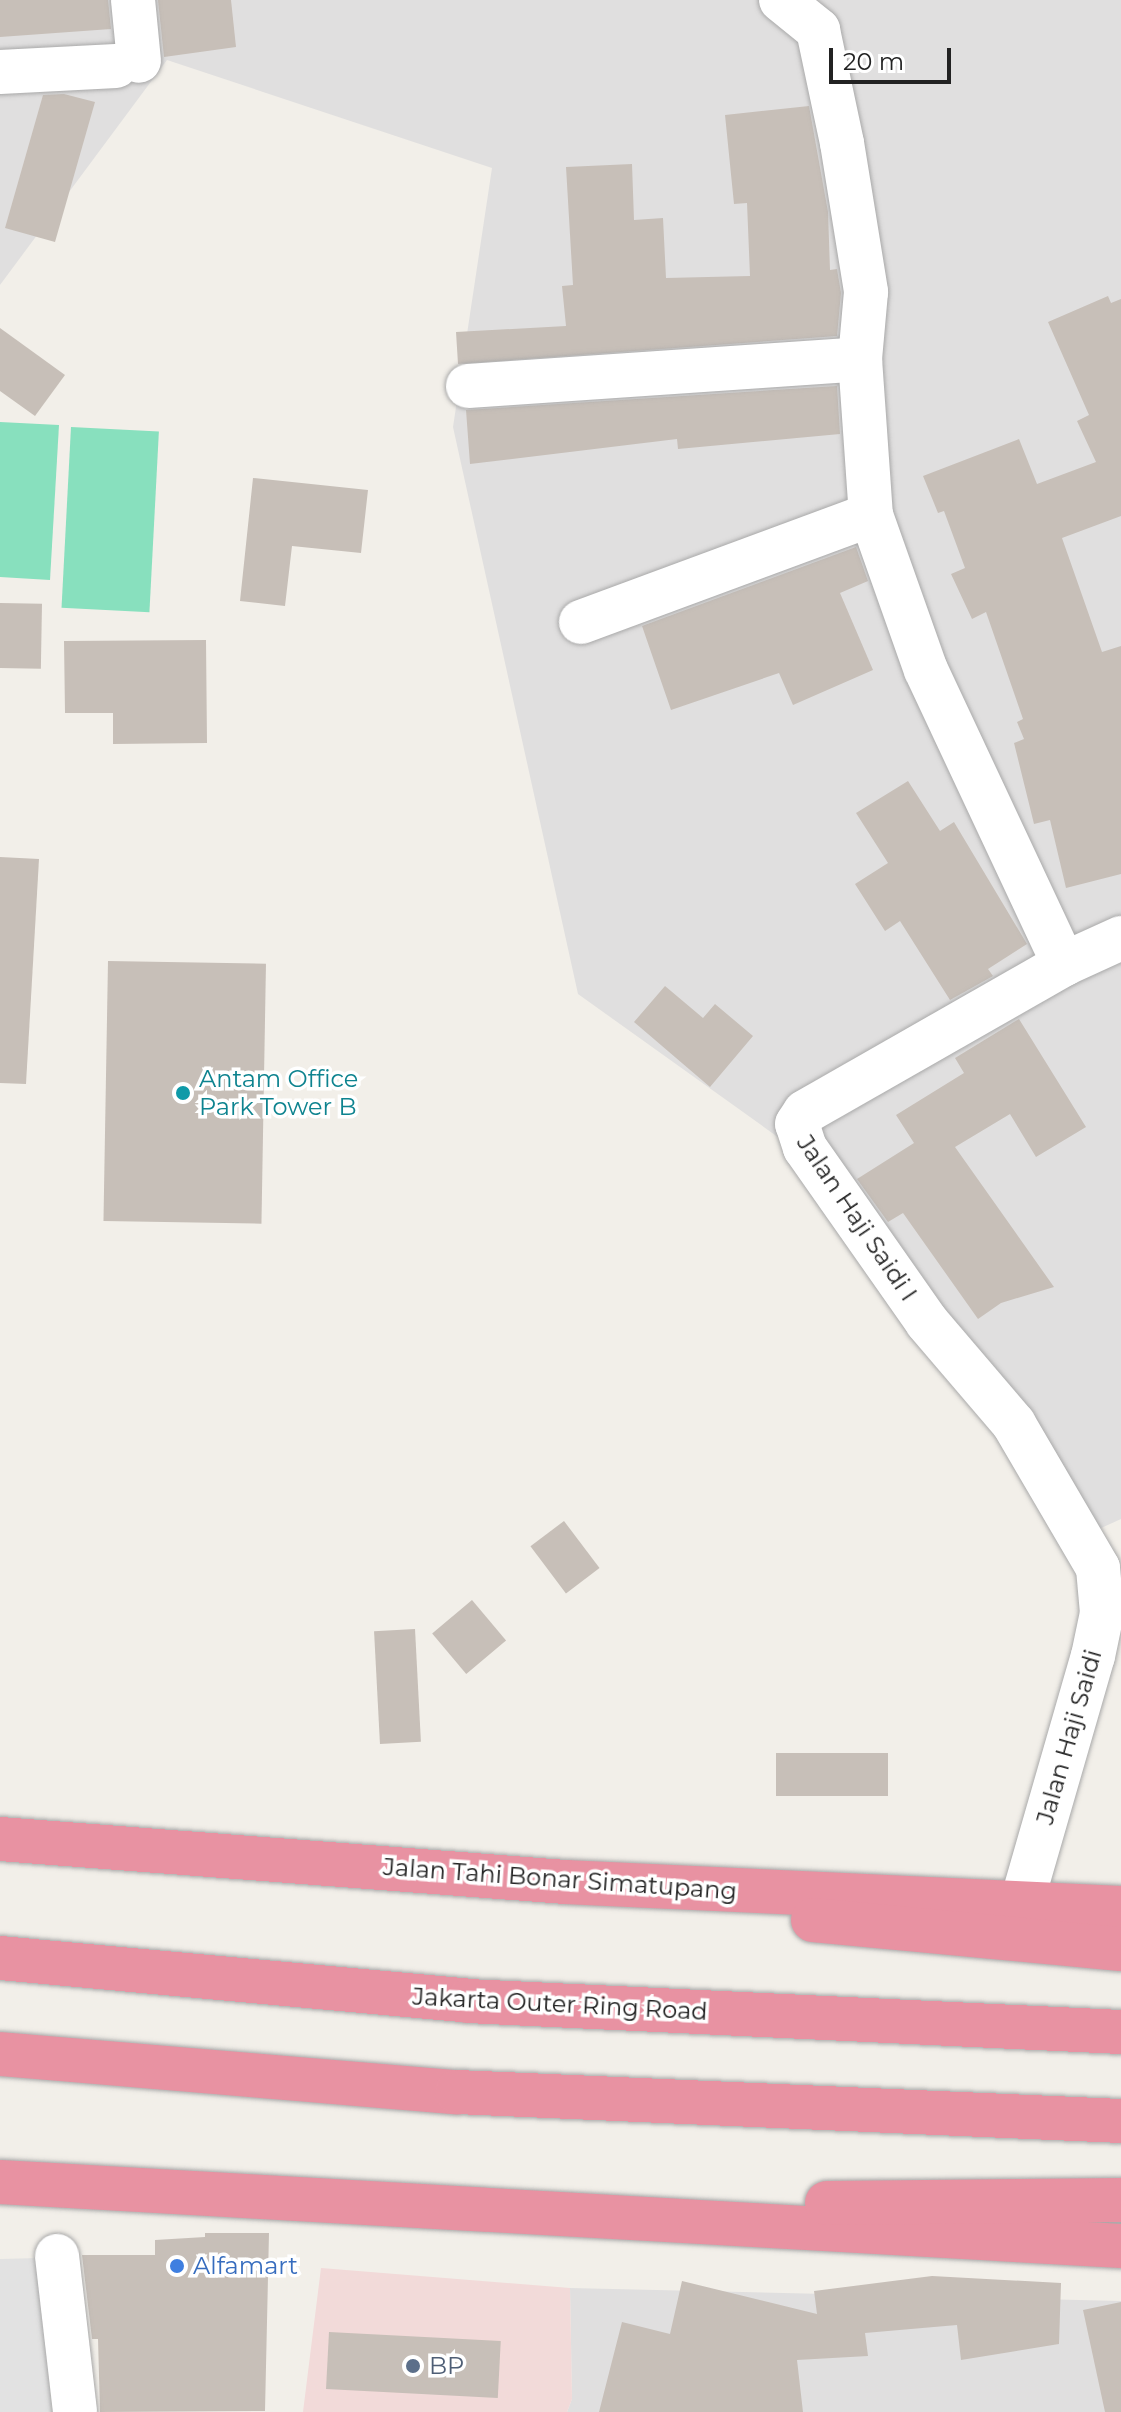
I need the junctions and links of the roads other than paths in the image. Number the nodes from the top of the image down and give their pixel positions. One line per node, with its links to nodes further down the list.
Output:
1 (133, 0): 3 (street)
2 (781, 0): 4 (street)
3 (0, 72)
4 (860, 359): 5 (street); 6 (street)
5 (468, 386)
6 (871, 515): 7 (street); 9 (street)
7 (581, 622)
8 (1121, 938): 9 (street)
9 (1064, 964): 10 (street, Jalan Haji Saidi I)
10 (1110, 1561): 13 (street, Jalan Haji Saidi)
11 (0, 1839): 12 (highway, Jalan Tahi Bonar Simatupang)
12 (565, 1882): 13 (highway, Jalan Tahi Bonar Simatupang); 15 (highway)
13 (1021, 1905): 14 (highway, Jalan Tahi Bonar Simatupang)
14 (1121, 1908)
15 (1121, 1949)
16 (0, 1958): 17 (highway, Jakarta Outer Ring Road)
17 (1121, 2032)
18 (0, 2054): 19 (highway)
19 (1121, 2121)
20 (0, 2182): 22 (highway)
21 (1121, 2200): 22 (highway)
22 (565, 2212): 23 (highway)
23 (1121, 2246)
24 (57, 2256): 25 (street)
25 (75, 2412)

